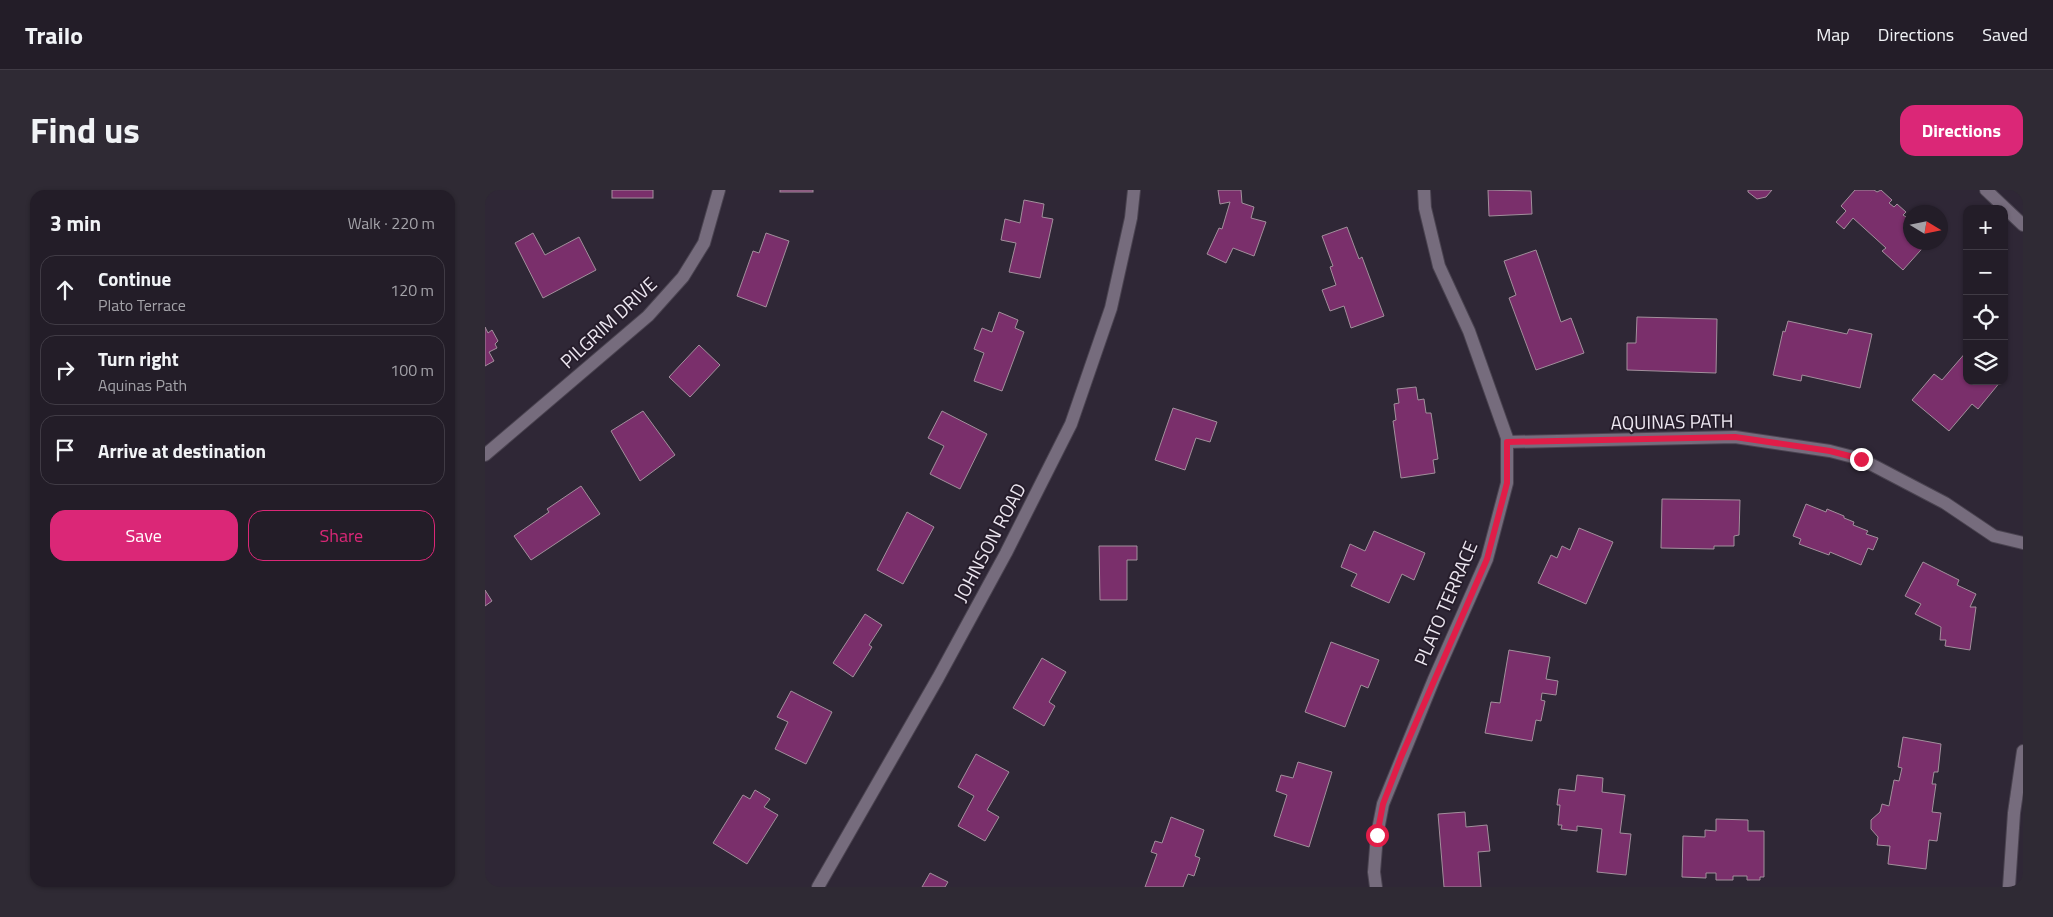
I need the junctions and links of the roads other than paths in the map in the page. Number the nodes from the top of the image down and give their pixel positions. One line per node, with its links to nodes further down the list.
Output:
1 (719, 190): 7 (street, PILGRIM DRIVE)
2 (1134, 190): 10 (street, JOHNSON ROAD)
3 (1423, 190): 6 (street, PLATO TERRACE)
4 (1985, 190): 5 (street)
5 (2023, 225)
6 (1507, 442): 8 (street, AQUINAS PATH); 11 (street, PLATO TERRACE)
7 (485, 454)
8 (2023, 543)
9 (2023, 751): 12 (street)
10 (818, 887)
11 (1375, 887)
12 (2009, 887)

